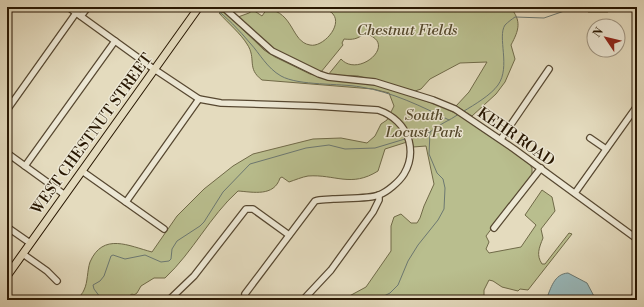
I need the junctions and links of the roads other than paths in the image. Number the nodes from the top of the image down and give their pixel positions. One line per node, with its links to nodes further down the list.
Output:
1 (68, 7): 5 (street)
2 (88, 7): 5 (street)
3 (199, 7): 7 (main road, WEST CHESTNUT STREET)
4 (223, 7): 13 (street, KEHR ROAD)
5 (79, 15): 6 (street); 11 (street)
6 (115, 41): 7 (street); 16 (street)
7 (154, 69): 9 (street); 18 (main road, WEST CHESTNUT STREET)
8 (549, 69): 13 (street)
9 (199, 100): 21 (street); 22 (street)
10 (637, 106): 14 (street)
11 (7, 110)
12 (590, 138): 14 (street)
13 (501, 139): 17 (street, KEHR ROAD)
14 (606, 149): 19 (street)
15 (7, 153): 16 (street)
16 (25, 166): 20 (street)
17 (541, 168): 19 (street, KEHR ROAD); 24 (street)
18 (82, 170): 20 (main road, WEST CHESTNUT STREET); 22 (street)
19 (575, 193): 27 (street, KEHR ROAD)
20 (65, 195): 28 (main road, WEST CHESTNUT STREET)
21 (379, 195): 26 (street); 35 (street)
22 (126, 202): 25 (street)
23 (7, 227): 28 (street)
24 (494, 228)
25 (164, 229)
26 (289, 235): 33 (street); 34 (street)
27 (637, 239)
28 (30, 243): 29 (main road, WEST CHESTNUT STREET)
29 (23, 254): 30 (main road, WEST CHESTNUT STREET); 31 (street)
30 (7, 276)
31 (57, 281)
32 (637, 292): 36 (street)
33 (245, 294)
34 (171, 299)
35 (303, 300)
36 (633, 300)

